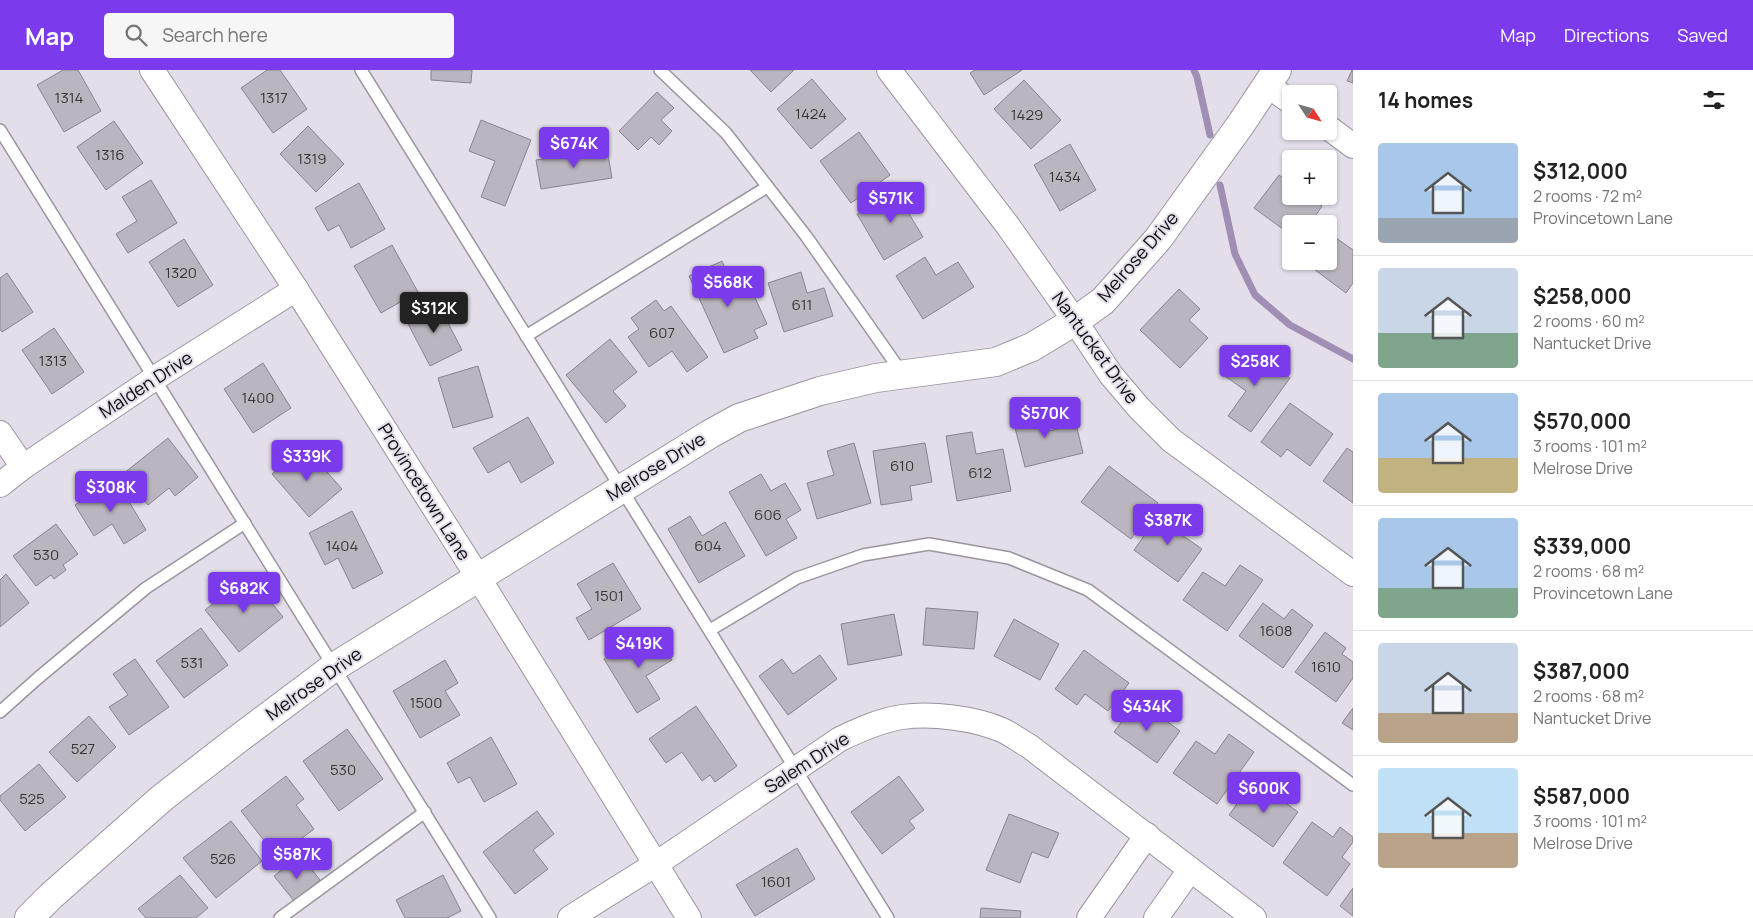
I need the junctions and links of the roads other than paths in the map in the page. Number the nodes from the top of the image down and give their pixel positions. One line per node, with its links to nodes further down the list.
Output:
1 (152, 70): 11 (street, Provincetown Lane)
2 (361, 70): 13 (lane)
3 (660, 70): 10 (lane)
4 (889, 70): 12 (street, Nantucket Drive)
5 (1272, 77): 6 (street); 12 (street, Melrose Drive)
6 (1282, 90)
7 (0, 130): 15 (lane)
8 (1338, 135): 9 (street)
9 (1353, 146)
10 (767, 187): 13 (lane); 14 (lane)
11 (296, 289): 15 (street, Malden Drive); 22 (street, Provincetown Lane)
12 (1075, 321): 14 (street, Melrose Drive); 21 (street, Nantucket Drive)
13 (526, 336): 19 (lane)
14 (903, 374): 19 (street, Melrose Drive)
15 (155, 378): 17 (street, Malden Drive); 20 (lane)
16 (0, 433): 17 (street)
17 (23, 467): 18 (street, Malden Drive)
18 (0, 485)
19 (621, 488): 22 (street, Melrose Drive); 23 (lane)
20 (245, 523): 24 (lane); 25 (lane)
21 (1353, 574)
22 (478, 577): 24 (street, Melrose Drive); 30 (street, Provincetown Lane)
23 (710, 630): 26 (lane); 27 (lane)
24 (334, 667): 28 (lane); 32 (street, Melrose Drive)
25 (0, 712)
26 (796, 769): 29 (street, Salem Drive); 30 (street, Salem Drive); 37 (lane)
27 (1353, 784)
28 (425, 812): 33 (lane); 34 (lane)
29 (1148, 835): 31 (street, Salem Drive); 38 (street)
30 (656, 864): 35 (street, Salem Drive); 36 (street, Provincetown Lane)
31 (1190, 870): 39 (street); 40 (street, Salem Drive)
32 (29, 918)
33 (280, 918)
34 (490, 918)
35 (570, 918)
36 (689, 918)
37 (888, 918)
38 (1089, 918)
39 (1156, 918)
40 (1254, 918)

